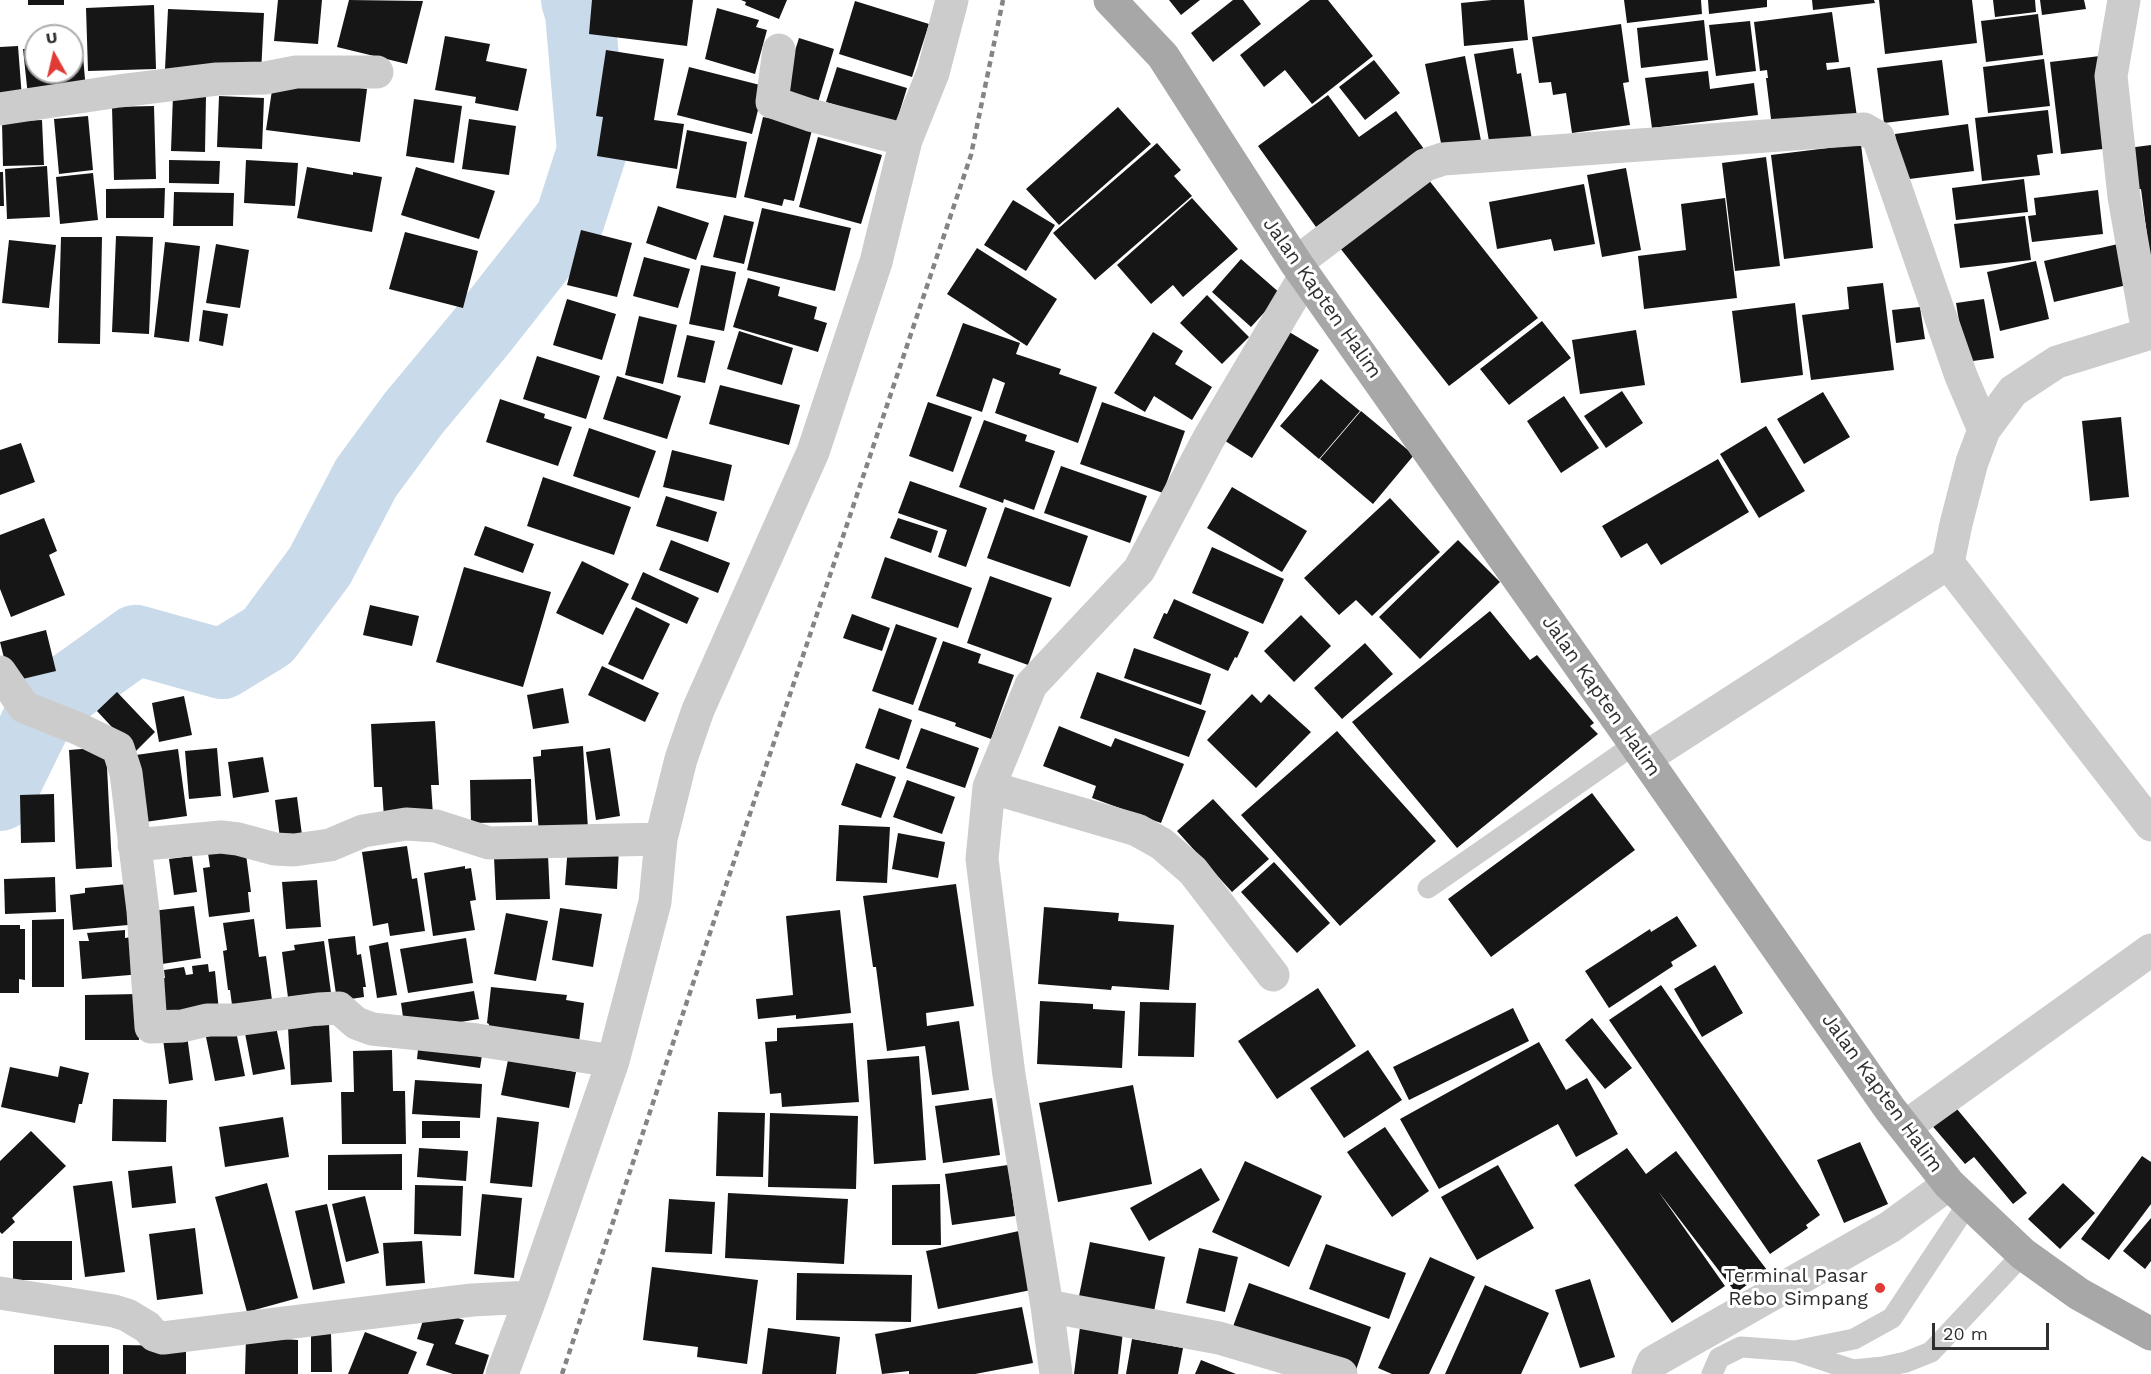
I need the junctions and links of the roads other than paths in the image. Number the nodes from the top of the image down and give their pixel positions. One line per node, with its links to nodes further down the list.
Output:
1 (952, 0): 7 (street)
2 (1110, 0): 8 (main road, Jalan Kapten Halim)
3 (2124, 0): 9 (street)
4 (779, 50): 7 (street)
5 (377, 72): 6 (street)
6 (0, 109)
7 (906, 140): 16 (street)
8 (1301, 270): 10 (street); 13 (main road, Jalan Kapten Halim); 14 (street)
9 (2149, 333): 10 (street)
10 (1984, 430): 11 (street)
11 (1948, 563): 13 (street); 15 (street)
12 (0, 672): 17 (street)
13 (1640, 751): 18 (lane); 22 (main road, Jalan Kapten Halim)
14 (989, 787): 20 (street); 27 (street)
15 (2151, 825)
16 (661, 839): 17 (street); 21 (street)
17 (134, 845): 21 (street)
18 (1428, 888)
19 (2151, 950): 22 (street)
20 (1273, 975)
21 (613, 1060): 26 (street)
22 (1905, 1127): 23 (main road, Jalan Kapten Halim)
23 (1959, 1193): 24 (main road, Jalan Kapten Halim); 29 (lane); 30 (street)
24 (2022, 1254): 28 (main road, Jalan Kapten Halim); 29 (lane)
25 (0, 1293): 26 (street)
26 (531, 1297): 31 (street)
27 (1047, 1306): 32 (street); 33 (street)
28 (2151, 1334)
29 (1795, 1351): 35 (lane)
30 (1651, 1368): 34 (street)
31 (502, 1374)
32 (1056, 1374)
33 (1341, 1374)
34 (1623, 1374)
35 (1712, 1374)

